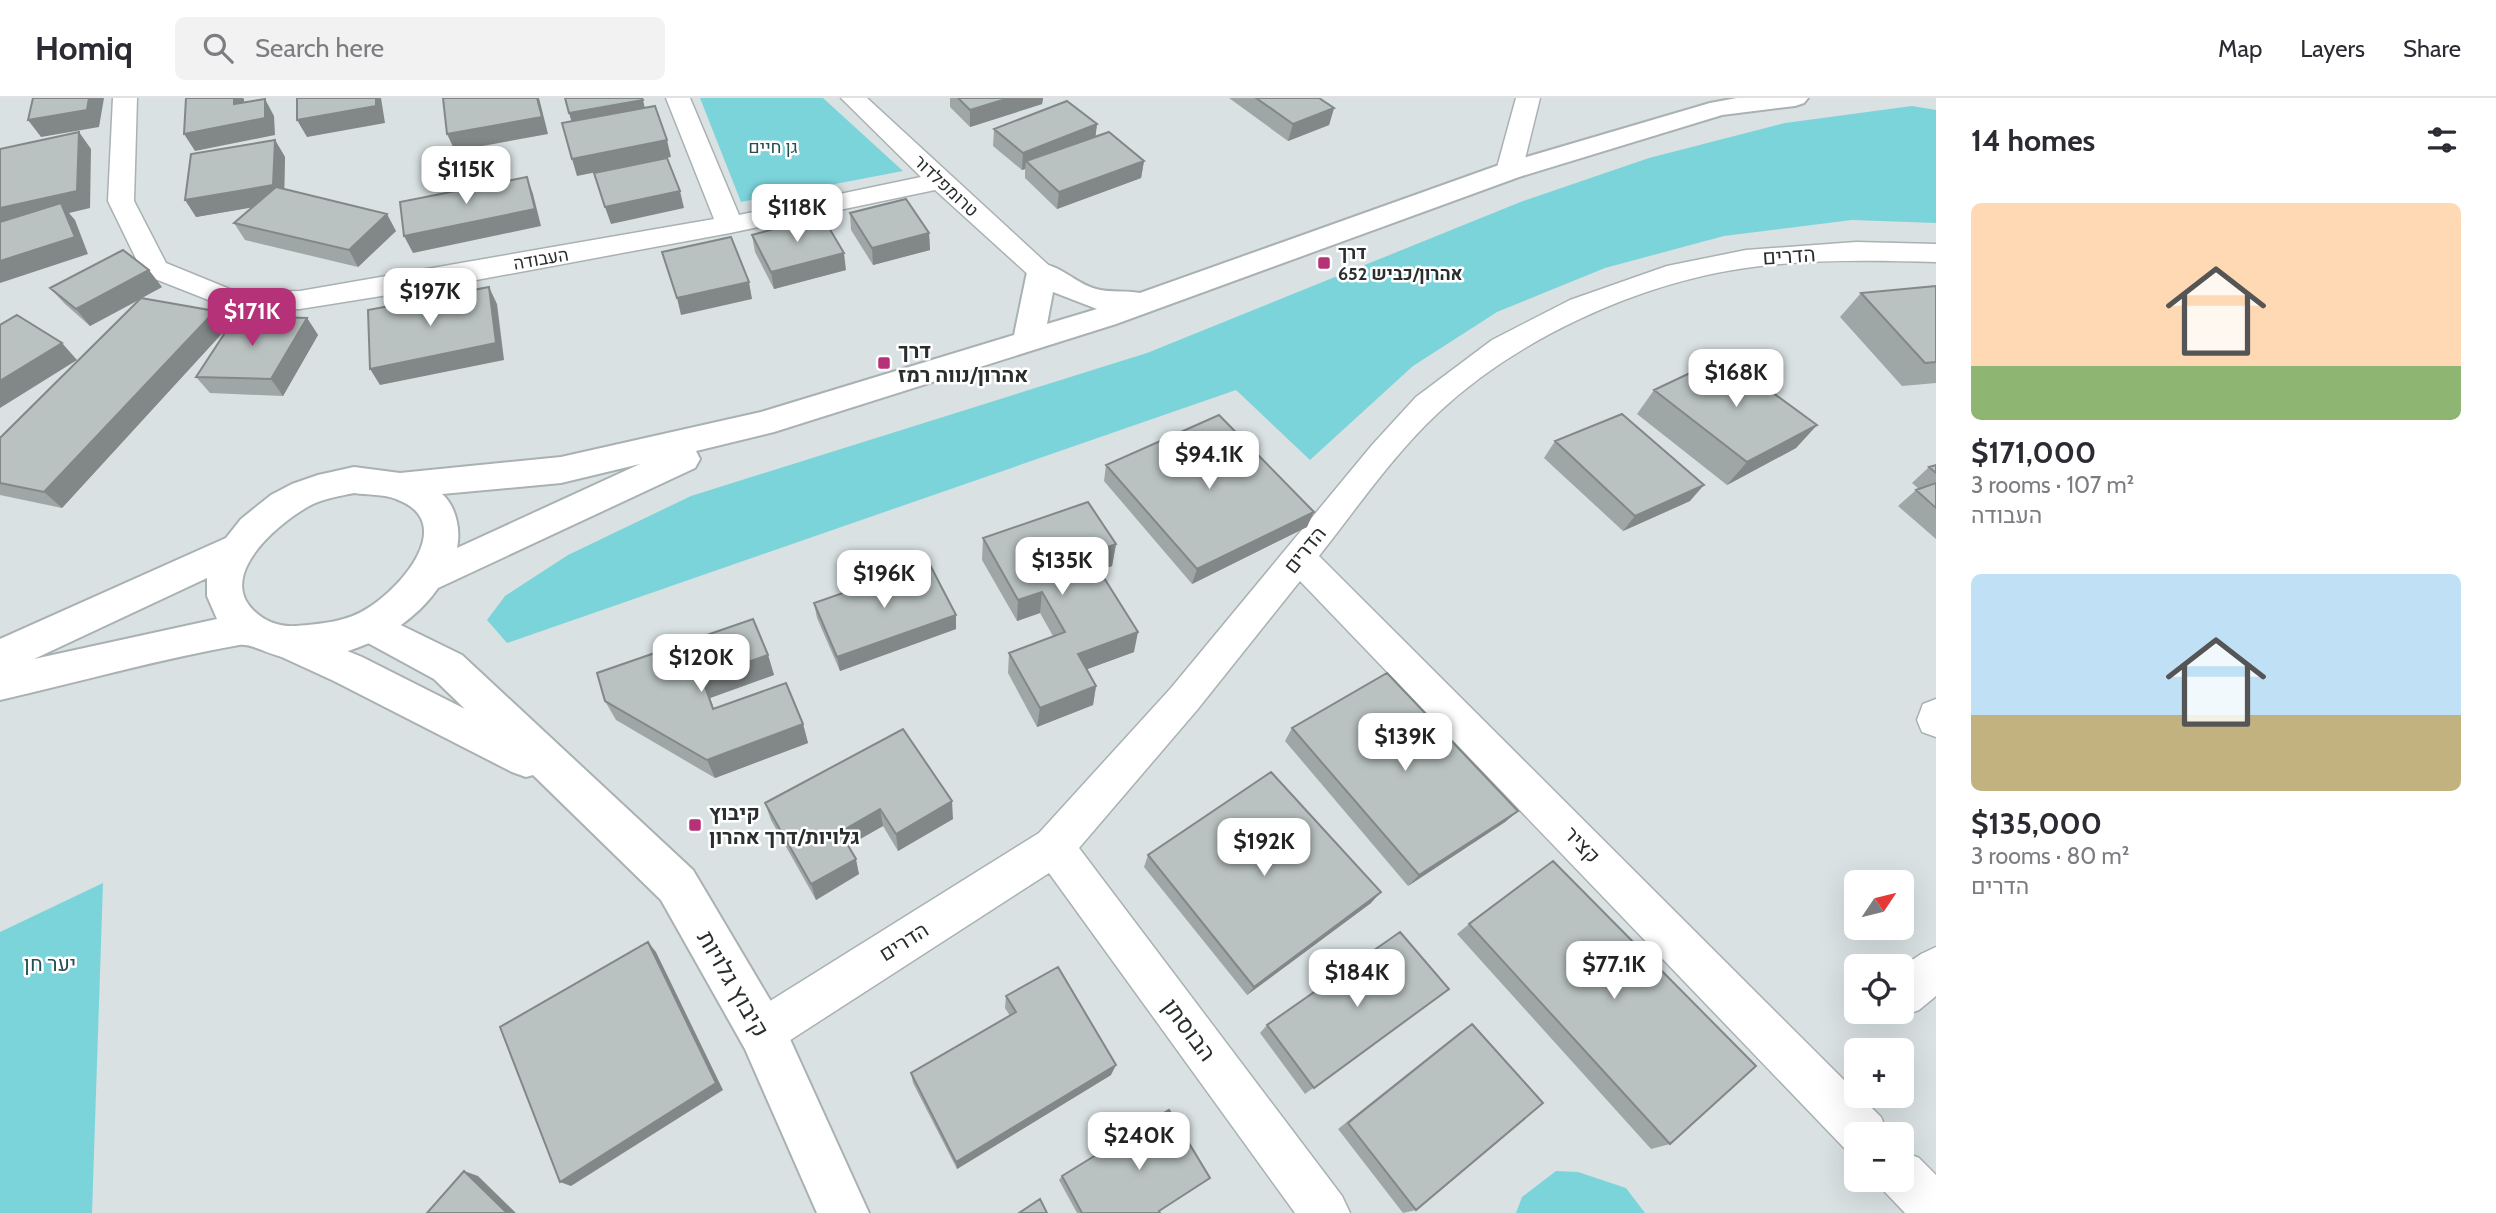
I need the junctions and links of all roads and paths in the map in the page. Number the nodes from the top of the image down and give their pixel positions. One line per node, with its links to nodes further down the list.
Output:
1 (125, 98): 8 (street, העבודה)
2 (678, 98): 8 (street)
3 (853, 98): 7 (street, טרומפלדור)
4 (1528, 98): 6 (street)
5 (1795, 98): 6 (main road)
6 (1509, 171): 11 (main road)
7 (940, 181): 8 (street, העבודה); 10 (street, טרומפלדור)
8 (730, 225)
9 (1936, 253): 16 (street, הדרים)
10 (1042, 272): 11 (main road); 12 (main road)
11 (1148, 302): 12 (main road)
12 (1028, 341): 13 (main road)
13 (762, 424): 14 (main road); 17 (main road)
14 (404, 485): 15 (main road); 17 (main road)
15 (237, 548): 19 (main road); 21 (main road)
16 (1299, 558): 24 (street, הדרים); 28 (street, קציר)
17 (430, 576): 18 (main road)
18 (370, 626): 20 (main road); 23 (main road, קיבוץ גלויות)
19 (247, 628): 20 (main road); 22 (main road)
20 (286, 642): 23 (main road, קיבוץ גלויות)
21 (0, 657)
22 (0, 683)
23 (577, 787): 27 (main road, קיבוץ גלויות)
24 (1054, 847): 27 (street, הדרים); 32 (street, הבוסתן)
25 (1936, 969): 26 (street)
26 (1914, 986)
27 (762, 1032): 31 (main road, קיבוץ גלויות)
28 (1852, 1122)
29 (1914, 1187): 30 (street)
30 (1936, 1210)
31 (843, 1213)
32 (1325, 1213)

